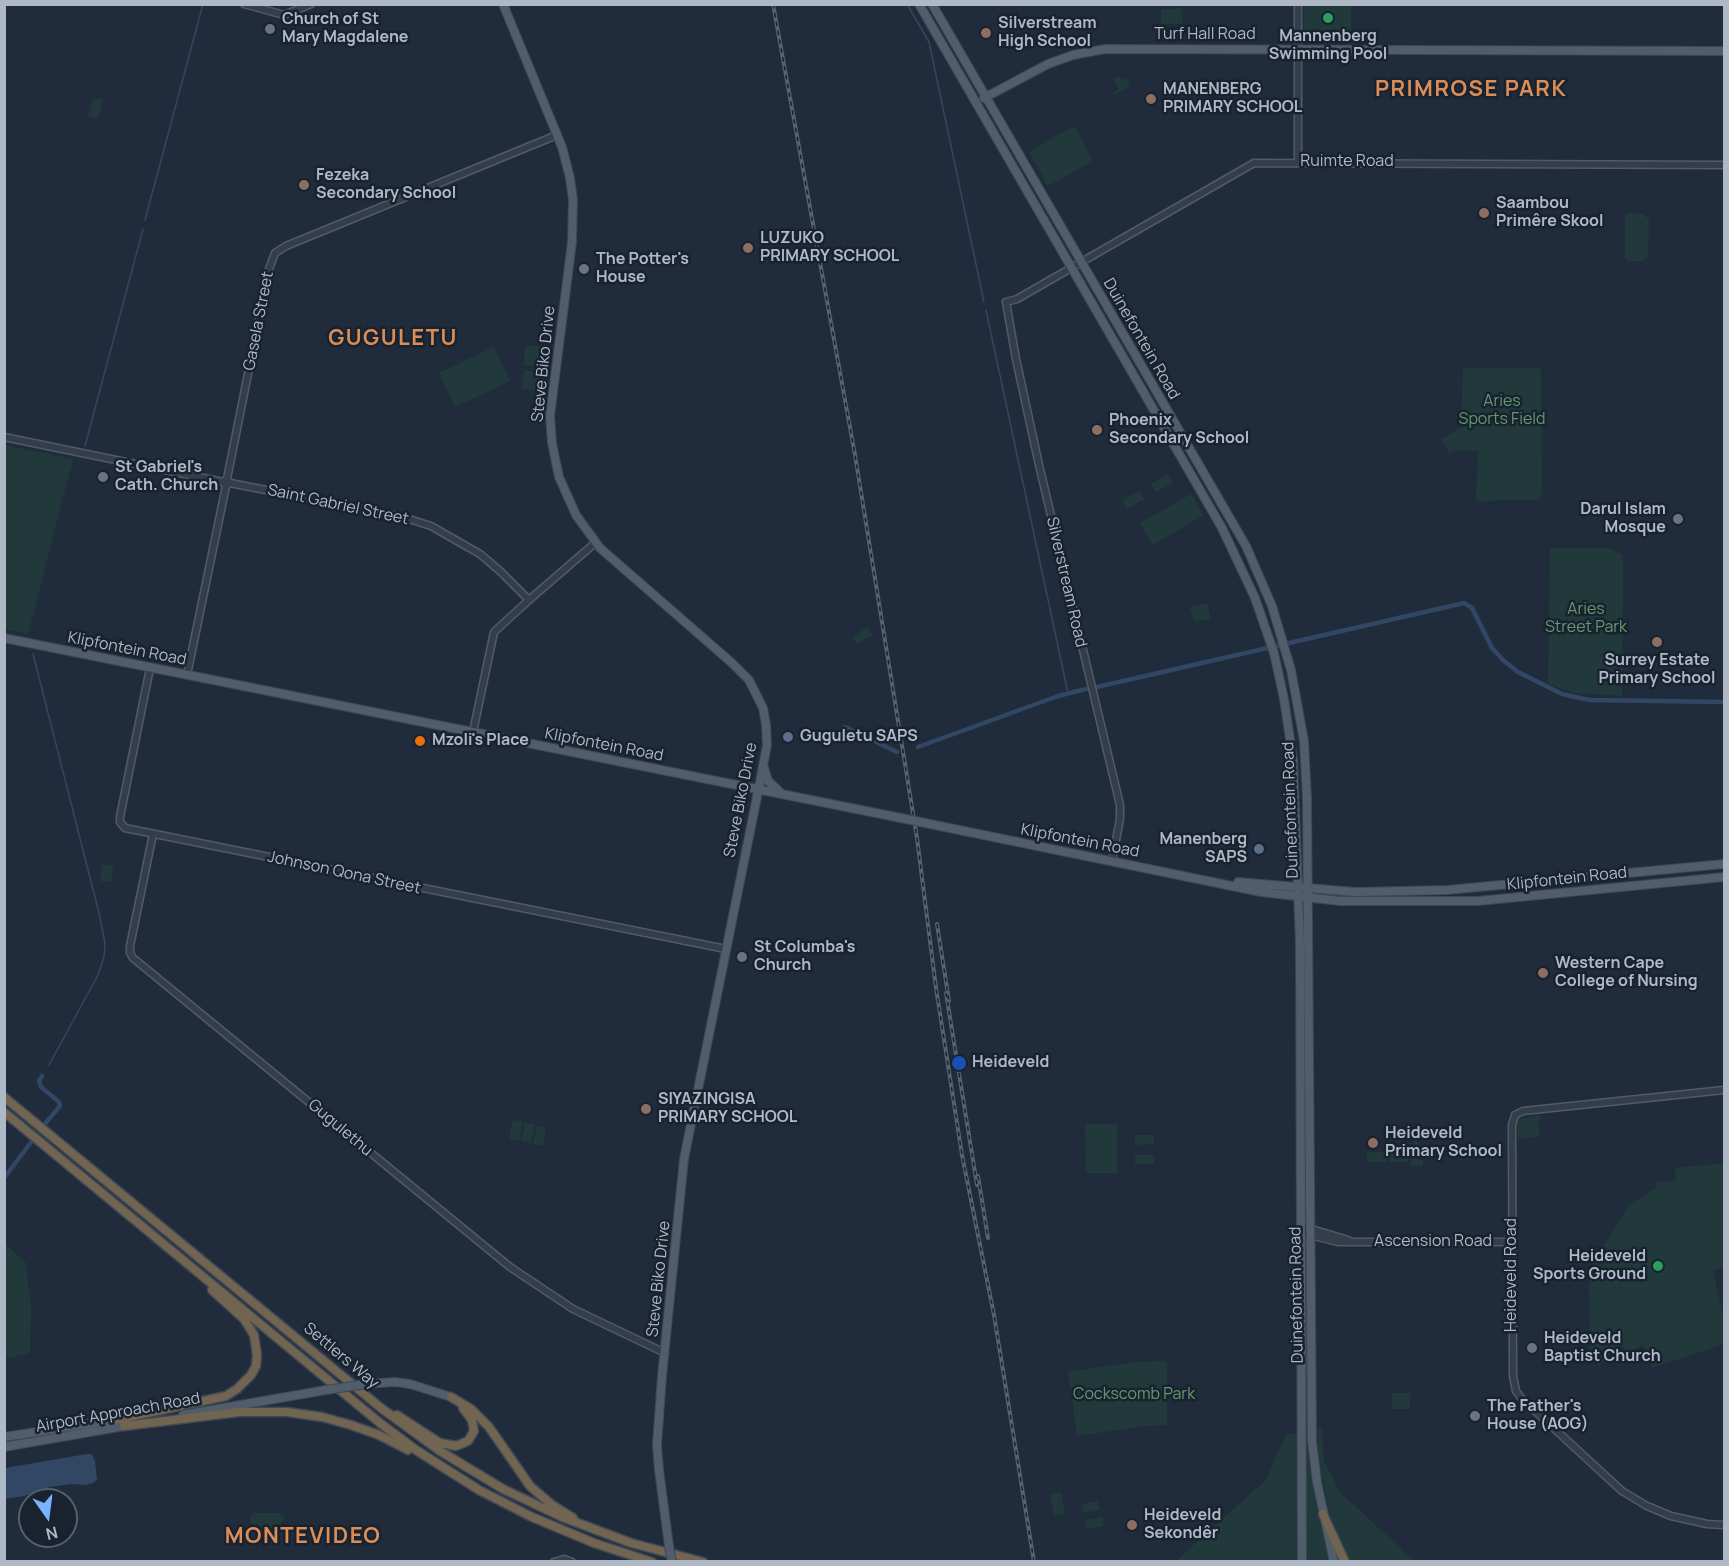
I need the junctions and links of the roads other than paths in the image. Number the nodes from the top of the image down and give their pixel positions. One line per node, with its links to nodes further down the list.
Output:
1 (244, 4): 2 (street)
2 (311, 4)
3 (503, 4): 11 (main road, Steve Biko Drive)
4 (919, 4): 10 (main road, Duinefontein Road)
5 (932, 4): 9 (main road, Duinefontein Road)
6 (1298, 4): 7 (street)
7 (1298, 49): 8 (main road, Turf Hall Road); 9 (main road, Turf Hall Road); 12 (street)
8 (1725, 50)
9 (986, 97): 10 (main road, Turf Hall Road); 14 (main road, Duinefontein Road)
10 (976, 103): 15 (main road, Duinefontein Road)
11 (557, 135): 18 (street, Gasela Street); 19 (main road, Steve Biko Drive)
12 (1298, 162): 13 (street, Ruimte Road); 14 (street, Ruimte Road)
13 (1725, 165)
14 (1081, 262): 15 (street, Ruimte Road); 34 (main road, Duinefontein Road)
15 (1072, 267): 16 (street, Ruimte Road); 33 (main road, Duinefontein Road)
16 (1006, 302): 29 (street, Silverstream Road)
17 (4, 437): 18 (street, Saint Gabriel Street)
18 (226, 482): 20 (street, Saint Gabriel Street); 23 (street, Gasela Street)
19 (596, 543): 20 (street); 25 (main road, Steve Biko Drive)
20 (529, 600): 24 (street)
21 (4, 638): 22 (main road, Klipfontein Road)
22 (150, 668): 23 (main road, Klipfontein Road); 28 (street, Johnson Qona Street)
23 (187, 675): 24 (main road, Klipfontein Road)
24 (473, 732): 26 (main road, Klipfontein Road)
25 (763, 764): 26 (main road, Steve Biko Drive); 27 (main road)
26 (759, 789): 27 (main road, Klipfontein Road); 37 (main road, Steve Biko Drive)
27 (782, 793): 29 (main road, Klipfontein Road, bridge)
28 (153, 834): 37 (street, Johnson Qona Street); 44 (street, Gugulethu)
29 (1112, 861): 32 (main road, Klipfontein Road)
30 (1725, 864): 34 (main road, Klipfontein Road)
31 (1725, 877): 36 (main road, Klipfontein Road)
32 (1197, 878): 33 (main road, Klipfontein Road); 35 (main road, Klipfontein Road)
33 (1298, 888): 34 (main road, Klipfontein Road); 35 (main road, Duinefontein Road)
34 (1307, 888): 36 (main road, Duinefontein Road)
35 (1298, 897): 36 (main road, Klipfontein Road); 42 (main road, Duinefontein Road)
36 (1308, 898): 42 (main road, Duinefontein Road)
37 (726, 949): 44 (main road, Steve Biko Drive)
38 (1725, 1090): 43 (street, Heideveld Road)
39 (4, 1097): 45 (highway, Settlers Way)
40 (4, 1112): 41 (highway, Settlers Way)
41 (94, 1187): 48 (highway); 52 (highway, Settlers Way)
42 (1306, 1231): 43 (street, Ascension Road); 53 (main road, Duinefontein Road); 61 (main road, Duinefontein Road)
43 (1512, 1242): 54 (street, Heideveld Road)
44 (663, 1352): 59 (main road, Steve Biko Drive, bridge)
45 (364, 1388): 46 (main road, Airport Approach Road); 46 (highway); 47 (main road, Airport Approach Road, bridge); 55 (highway, Settlers Way)
46 (451, 1397): 55 (highway)
47 (237, 1405): 48 (main road, Airport Approach Road); 49 (main road, Airport Approach Road)
48 (115, 1420): 50 (main road, Airport Approach Road)
49 (124, 1426): 51 (main road, Airport Approach Road); 52 (highway)
50 (4, 1437)
51 (4, 1447)
52 (453, 1474): 58 (highway, Settlers Way)
53 (1323, 1514): 62 (main road, Duinefontein Road); 63 (highway)
54 (1725, 1525)
55 (660, 1551): 60 (highway, Settlers Way)
56 (554, 1562): 57 (street)
57 (572, 1562)
58 (652, 1562)
59 (672, 1562)
60 (703, 1562)
61 (1302, 1562)
62 (1334, 1562)
63 (1345, 1562)

